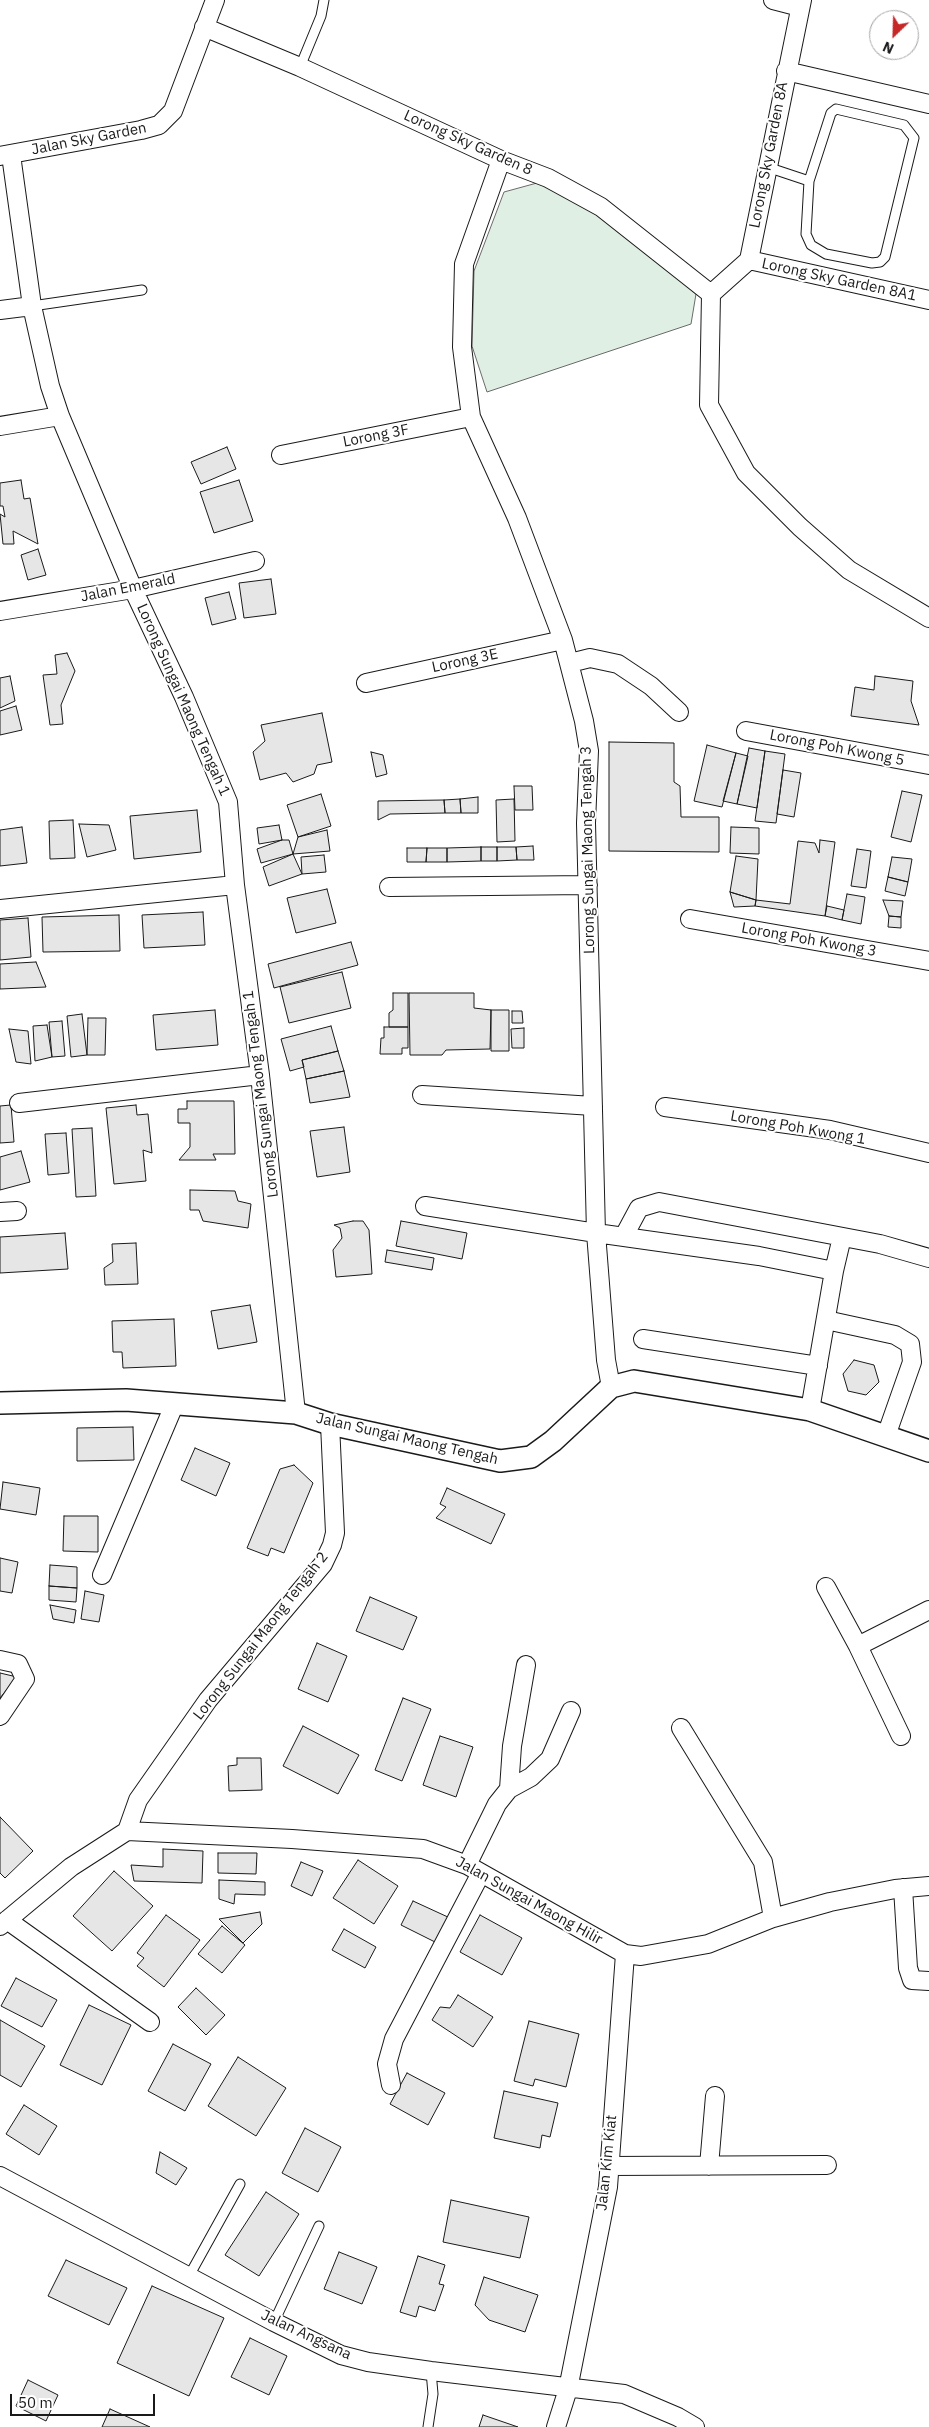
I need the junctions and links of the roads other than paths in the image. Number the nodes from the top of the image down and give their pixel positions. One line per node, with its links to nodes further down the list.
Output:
1 (215, 0): 5 (street, Jalan Sky Garden)
2 (324, 0): 6 (lane)
3 (773, 0): 4 (street)
4 (801, 3): 7 (street, Lorong Sky Garden 8A)
5 (204, 27): 6 (street, Lorong Sky Garden 8); 9 (street, Jalan Sky Garden)
6 (300, 67): 10 (street, Lorong Sky Garden 8)
7 (786, 71): 8 (street); 11 (street, Lorong Sky Garden 8A)
8 (929, 104)
9 (5, 156): 17 (street, Lorong Sungai Maong Tengah 1)
10 (501, 160): 15 (street, Lorong Sky Garden 8); 20 (street, Lorong Sungai Maong Tengah 3)
11 (767, 166): 12 (lane); 13 (street, Lorong Sky Garden 8A)
12 (808, 181): 12 (lane)
13 (748, 260): 15 (street); 16 (street, Lorong Sky Garden 8A1)
14 (142, 290): 17 (lane)
15 (710, 294): 26 (street)
16 (929, 300)
17 (32, 306): 18 (street); 19 (street, Lorong Sungai Maong Tengah 1)
18 (0, 310)
19 (60, 416): 21 (street); 24 (street, Lorong Sungai Maong Tengah 1)
20 (471, 417): 22 (street, Lorong 3F); 27 (street, Lorong Sungai Maong Tengah 3)
21 (0, 426)
22 (281, 456)
23 (255, 561): 24 (street, Jalan Emerald)
24 (133, 589): 25 (street, Jalan Emerald); 33 (street, Lorong Sungai Maong Tengah 1)
25 (0, 611)
26 (929, 618)
27 (563, 640): 28 (street, Lorong Sungai Maong Tengah 3); 29 (street, Lorong 3E)
28 (570, 664): 30 (street); 34 (street, Lorong Sungai Maong Tengah 3)
29 (366, 683)
30 (679, 712)
31 (746, 731): 32 (street, Lorong Poh Kwong 5)
32 (929, 765)
33 (235, 885): 36 (street); 39 (street, Lorong Sungai Maong Tengah 1)
34 (588, 885): 35 (street); 42 (street, Lorong Sungai Maong Tengah 3)
35 (390, 887)
36 (0, 909)
37 (690, 919): 38 (street, Lorong Poh Kwong 3)
38 (929, 961)
39 (260, 1075): 41 (street); 58 (street, Lorong Sungai Maong Tengah 1)
40 (422, 1096): 42 (street)
41 (19, 1103)
42 (593, 1106): 46 (street, Lorong Sungai Maong Tengah 3)
43 (665, 1107): 44 (street, Lorong Poh Kwong 1)
44 (929, 1153)
45 (425, 1206): 46 (street)
46 (596, 1233): 47 (street); 54 (street, Lorong Sungai Maong Tengah 3)
47 (624, 1236): 48 (street); 50 (street)
48 (842, 1237): 49 (street); 50 (street)
49 (929, 1258)
50 (834, 1272): 51 (street)
51 (826, 1320): 53 (street); 60 (street)
52 (643, 1338): 53 (street)
53 (818, 1366): 57 (street)
54 (612, 1387): 57 (street, Jalan Sungai Maong Tengah); 59 (street, Jalan Sungai Maong Tengah)
55 (0, 1403): 56 (street, Jalan Sungai Maong Tengah)
56 (175, 1403): 58 (street, Jalan Sungai Maong Tengah); 62 (street)
57 (810, 1410): 60 (street, Jalan Sungai Maong Tengah)
58 (296, 1413): 59 (street, Jalan Sungai Maong Tengah)
59 (330, 1424): 73 (street, Lorong Sungai Maong Tengah 2)
60 (886, 1436): 61 (street, Jalan Sungai Maong Tengah)
61 (929, 1451)
62 (102, 1574)
63 (826, 1587): 65 (street)
64 (929, 1610): 65 (street)
65 (858, 1646): 71 (street)
66 (0, 1660): 69 (street)
67 (526, 1665): 72 (street)
68 (571, 1712): 72 (street)
69 (0, 1716)
70 (680, 1728): 77 (street)
71 (901, 1736)
72 (509, 1789): 74 (street)
73 (127, 1831): 74 (street, Jalan Sungai Maong Hilir); 78 (street)
74 (474, 1869): 79 (street, Jalan Sungai Maong Hilir); 82 (street)
75 (929, 1886): 76 (street, Jalan Sungai Maong Hilir)
76 (903, 1888): 77 (street, Jalan Sungai Maong Hilir); 80 (street)
77 (773, 1918): 79 (street, Jalan Sungai Maong Hilir)
78 (3, 1923): 81 (street)
79 (625, 1954): 85 (street, Jalan Kim Kiat)
80 (929, 1981)
81 (150, 2022)
82 (391, 2085)
83 (715, 2096): 86 (street)
84 (827, 2165): 86 (street)
85 (608, 2166): 86 (street); 93 (street, Jalan Kim Kiat)
86 (709, 2166)
87 (0, 2176): 90 (street, Jalan Angsana)
88 (240, 2184): 90 (lane)
89 (319, 2226): 91 (lane)
90 (189, 2276): 91 (street, Jalan Angsana)
91 (274, 2322): 92 (street, Jalan Angsana)
92 (431, 2371): 93 (street, Jalan Angsana); 94 (lane)
93 (568, 2389): 95 (street, Jalan Kim Kiat); 96 (street, Jalan Angsana)
94 (428, 2427)
95 (556, 2427)
96 (695, 2427)

